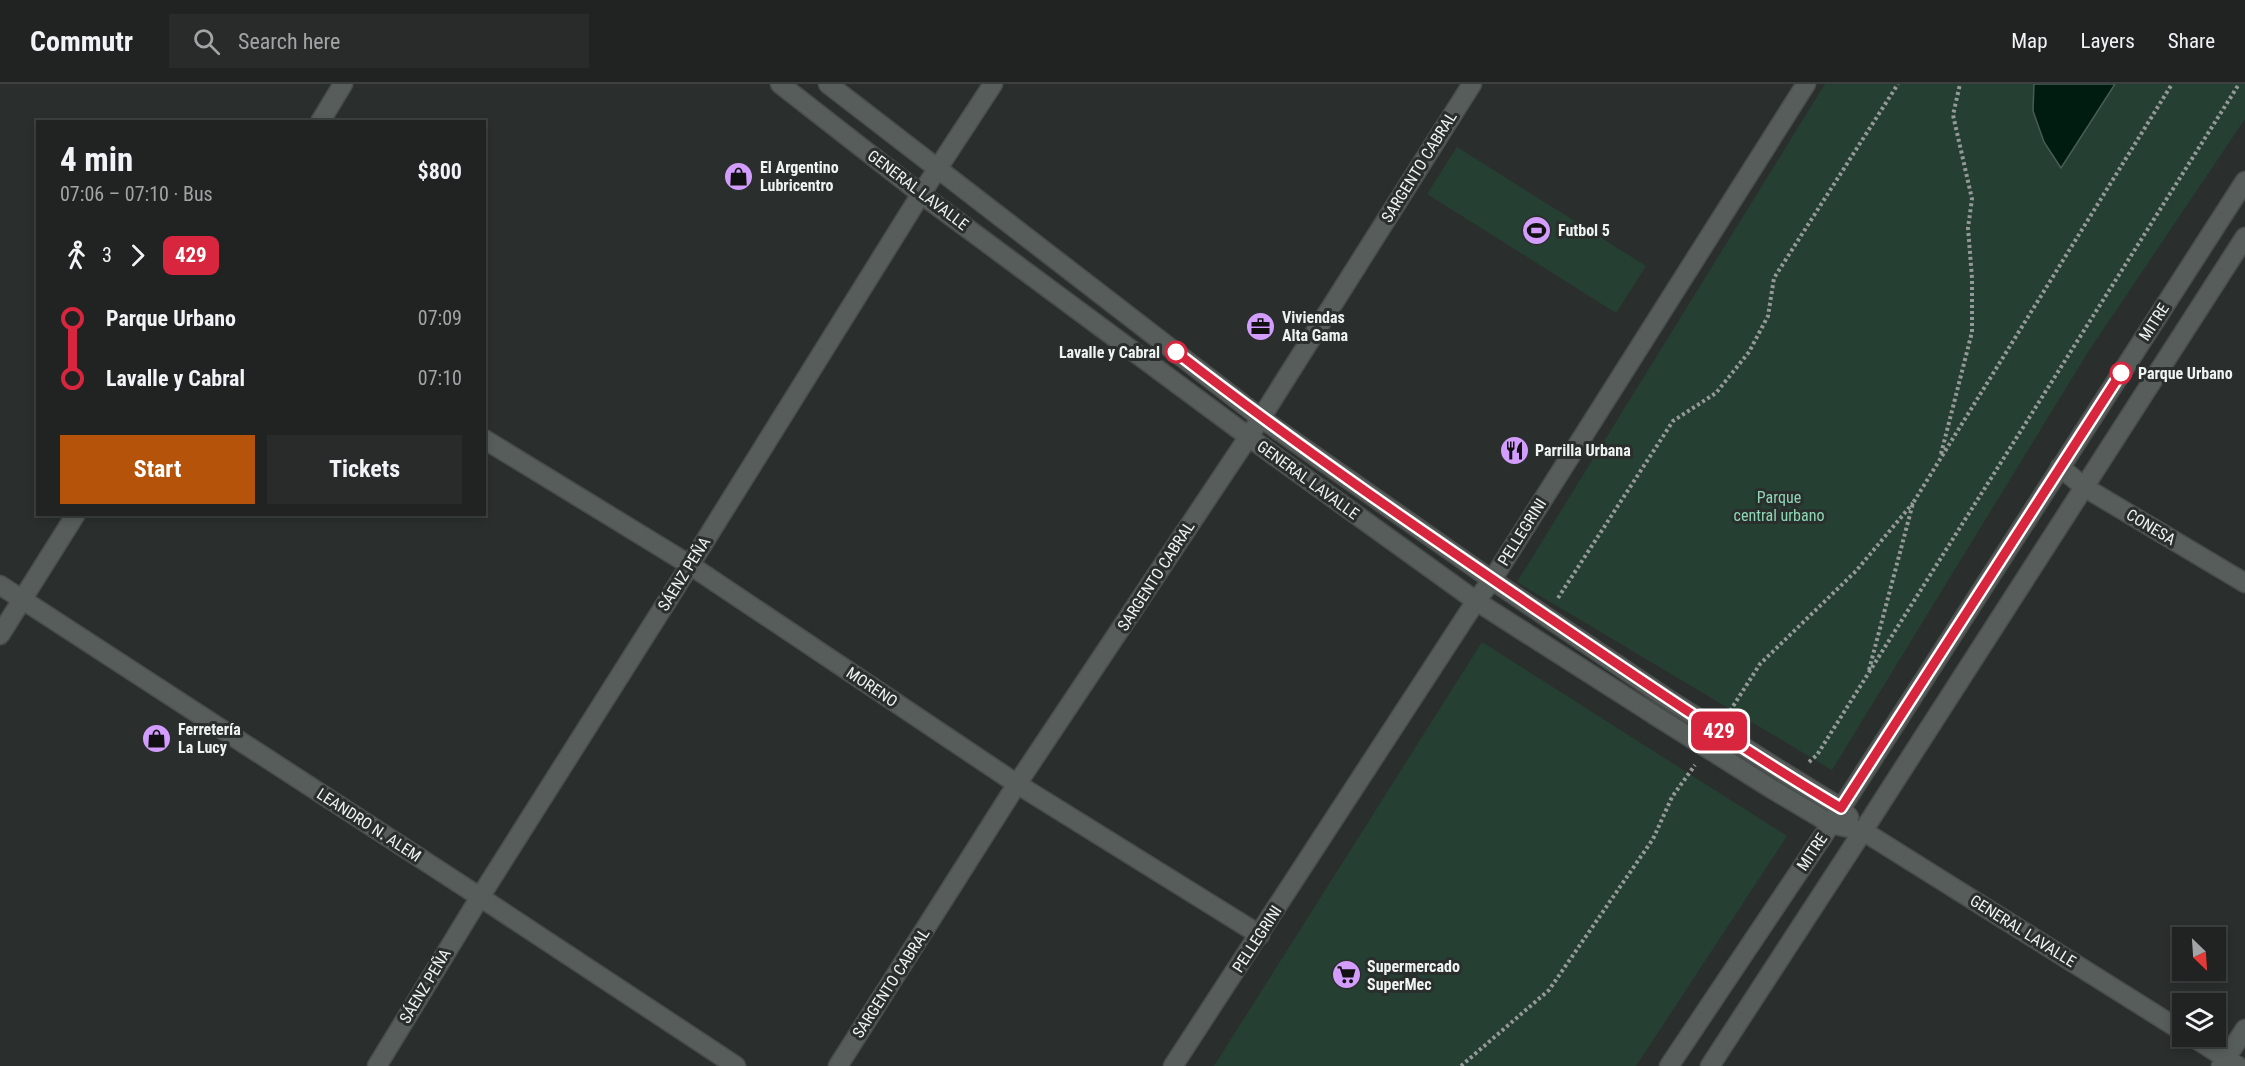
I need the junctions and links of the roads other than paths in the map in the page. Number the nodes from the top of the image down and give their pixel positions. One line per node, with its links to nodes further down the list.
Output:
1 (344, 84): 7 (street)
2 (780, 84): 10 (street, GENERAL LAVALLE)
3 (828, 84): 8 (street, GENERAL LAVALLE)
4 (993, 84): 8 (street, SÁENZ PEÑA)
5 (1472, 84): 12 (street, SARGENTO CABRAL)
6 (1806, 84): 19 (street, PELLEGRINI)
7 (321, 120)
8 (939, 169): 10 (street, SÁENZ PEÑA); 12 (street, GENERAL LAVALLE)
9 (2245, 181): 15 (street, MITRE)
10 (921, 194): 13 (street, GENERAL LAVALLE); 18 (street, SÁENZ PEÑA)
11 (2245, 237): 16 (street, MITRE)
12 (1261, 418): 13 (street, SARGENTO CABRAL); 19 (street, GENERAL LAVALLE)
13 (1248, 436): 23 (street, GENERAL LAVALLE); 25 (street, SARGENTO CABRAL)
14 (486, 440): 18 (street, MORENO)
15 (2060, 466): 16 (street, CONESA); 26 (street, MITRE)
16 (2084, 487): 20 (street, CONESA); 28 (street, MITRE)
17 (75, 516): 22 (street)
18 (690, 565): 25 (street, MORENO); 29 (street, SÁENZ PEÑA)
19 (1492, 580): 23 (street, PELLEGRINI); 26 (street, GENERAL LAVALLE, bridge)
20 (2245, 583)
21 (0, 585): 22 (street, LEANDRO N. ALEM)
22 (23, 600): 24 (street); 29 (street, LEANDRO N. ALEM)
23 (1476, 601): 27 (street, GENERAL LAVALLE, bridge); 30 (street, PELLEGRINI)
24 (0, 635)
25 (1017, 784): 30 (street, MORENO); 37 (street, SARGENTO CABRAL)
26 (1841, 808): 27 (street, MITRE); 28 (street, GENERAL LAVALLE)
27 (1831, 824): 28 (street, GENERAL LAVALLE); 39 (street, MITRE)
28 (1863, 831): 31 (street, GENERAL LAVALLE); 40 (street, MITRE)
29 (480, 897): 35 (street, SÁENZ PEÑA); 36 (street, LEANDRO N. ALEM)
30 (1260, 935): 38 (street, PELLEGRINI)
31 (2172, 1025)
32 (2245, 1029): 34 (street)
33 (2206, 1047): 34 (street)
34 (2229, 1063)
35 (376, 1066)
36 (736, 1066)
37 (838, 1066)
38 (1173, 1066)
39 (1669, 1066)
40 (1710, 1066)

